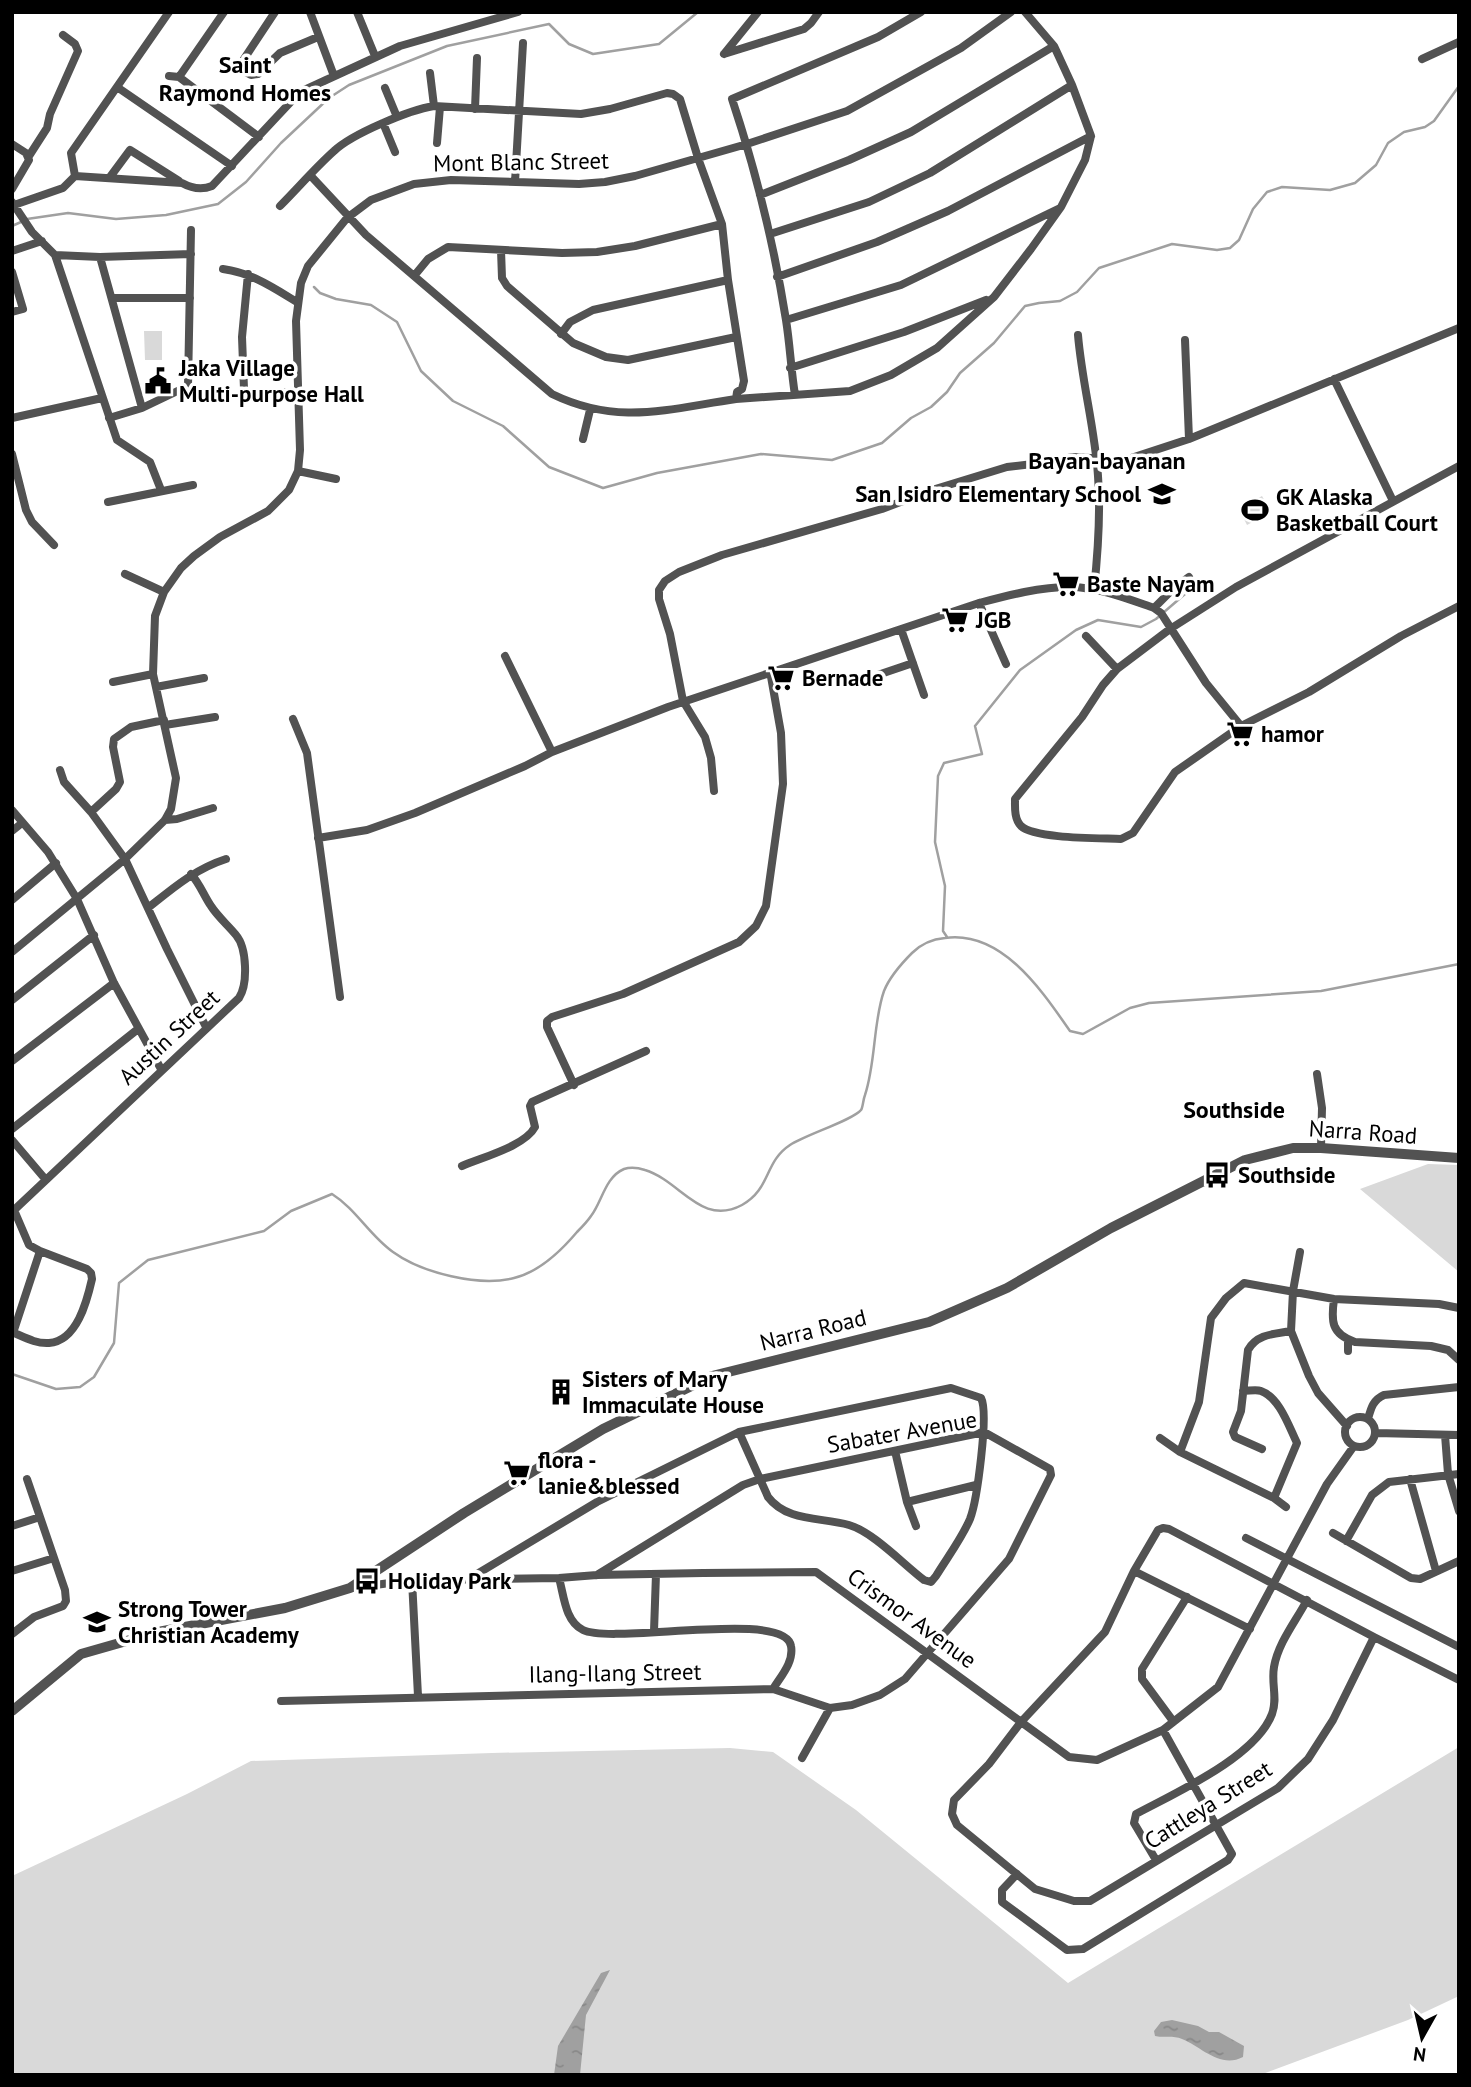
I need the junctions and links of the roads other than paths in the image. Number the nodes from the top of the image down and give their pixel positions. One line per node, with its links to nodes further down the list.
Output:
1 (169, 12): 25 (street)
2 (223, 12): 23 (street)
3 (275, 12): 13 (street)
4 (310, 12): 13 (street)
5 (357, 12): 17 (street)
6 (518, 12): 17 (street)
7 (758, 12): 8 (street)
8 (819, 12)
9 (921, 12): 36 (street)
10 (1010, 12): 36 (street, Mont Blanc Street)
11 (1025, 12): 16 (street)
12 (63, 35): 38 (street)
13 (318, 37): 22 (street)
14 (1459, 42): 19 (street)
15 (523, 43): 29 (street)
16 (1054, 46): 24 (street); 47 (street)
17 (374, 57): 22 (street)
18 (477, 58): 28 (street)
19 (1422, 59)
20 (430, 73): 27 (street)
21 (169, 76): 23 (street)
22 (334, 76): 33 (street)
23 (179, 77): 33 (street)
24 (1072, 85): 32 (street); 54 (street)
25 (117, 87): 40 (street); 42 (street)
26 (385, 88): 30 (street)
27 (437, 107): 28 (street); 30 (street); 34 (street)
28 (475, 109): 29 (street)
29 (519, 111): 39 (street); 44 (street)
30 (397, 117): 31 (street)
31 (383, 123): 37 (street); 41 (street)
32 (1091, 136): 50 (street); 65 (street)
33 (259, 137): 40 (street)
34 (437, 143)
35 (12, 144): 38 (street)
36 (747, 144): 39 (street, Mont Blanc Street); 47 (street)
37 (395, 152)
38 (29, 156): 46 (street)
39 (698, 158): 44 (street, Mont Blanc Street); 52 (street)
40 (232, 166): 45 (street)
41 (310, 175): 49 (street); 51 (street)
42 (75, 176): 43 (street); 48 (street)
43 (110, 177): 45 (street); 45 (street)
44 (515, 182): 51 (street, Mont Blanc Street)
45 (182, 183)
46 (12, 190)
47 (760, 195): 54 (street)
48 (13, 203): 55 (street)
49 (280, 206)
50 (1061, 207): 67 (street); 72 (street)
51 (347, 218): 64 (street); 70 (street, Mont Blanc Street)
52 (722, 224): 56 (street); 66 (street)
53 (191, 230): 58 (street)
54 (770, 234): 65 (street)
55 (41, 241): 57 (street); 59 (street)
56 (501, 250): 64 (street); 74 (street)
57 (12, 251)
58 (191, 254): 60 (street); 69 (street)
59 (55, 255): 60 (street); 82 (street)
60 (100, 257): 68 (street)
61 (223, 269): 63 (street)
62 (12, 272): 71 (street)
63 (248, 274): 70 (street); 80 (street)
64 (414, 276): 85 (street)
65 (777, 277): 72 (street)
66 (728, 280): 74 (street); 76 (street)
67 (993, 297): 78 (street); 81 (street)
68 (112, 298): 69 (street); 84 (street)
69 (190, 298): 84 (street)
70 (297, 302): 80 (street, Mont Blanc Street)
71 (12, 312)
72 (786, 320): 78 (street)
73 (1459, 328): 79 (street)
74 (561, 334): 76 (street)
75 (1078, 335): 91 (street)
76 (736, 337): 83 (street)
77 (1185, 340): 89 (street)
78 (790, 368): 81 (street)
79 (1334, 379): 89 (street); 97 (street)
80 (299, 392): 93 (street, Mont Blanc Street)
81 (795, 395): 83 (street)
82 (102, 398): 86 (street); 87 (street)
83 (736, 399): 85 (street)
84 (142, 408): 87 (street)
85 (590, 410): 88 (street)
86 (12, 418)
87 (109, 418): 96 (street)
88 (583, 439)
89 (1189, 439): 91 (street)
90 (12, 454): 99 (street)
91 (1096, 460): 102 (street); 121 (street)
92 (1459, 466): 97 (street)
93 (298, 471): 94 (street); 103 (street, Mont Blanc Street)
94 (335, 479)
95 (193, 485): 96 (street)
96 (161, 490): 98 (street)
97 (1394, 500): 108 (street)
98 (108, 502)
99 (54, 545)
100 (125, 574): 103 (street)
101 (1189, 577): 106 (street)
102 (1094, 590): 104 (street); 106 (street)
103 (164, 592): 115 (street, Mont Blanc Street)
104 (979, 603): 107 (street); 112 (street)
105 (1459, 606): 125 (street)
106 (1159, 613): 108 (street)
107 (901, 629): 111 (street); 114 (street)
108 (1170, 629): 113 (street); 125 (street)
109 (1086, 636): 113 (street)
110 (505, 656): 126 (street)
111 (913, 663): 118 (street); 120 (street)
112 (1006, 664)
113 (1117, 669): 125 (street)
114 (771, 671): 121 (street); 154 (street)
115 (153, 674): 117 (street); 119 (street, Mont Blanc Street)
116 (204, 678): 119 (street)
117 (113, 682)
118 (857, 682)
119 (156, 687): 124 (street, Mont Blanc Street)
120 (924, 695)
121 (683, 701): 126 (street); 128 (street)
122 (215, 717): 124 (street)
123 (293, 719): 135 (street)
124 (165, 722): 131 (street); 132 (street, Mont Blanc Street)
125 (1241, 726)
126 (552, 752): 135 (street)
127 (60, 770): 131 (street)
128 (713, 792)
129 (213, 808): 132 (street)
130 (12, 810): 133 (street)
131 (90, 812): 136 (street)
132 (165, 820): 136 (street, Mont Blanc Street)
133 (22, 823): 134 (street); 138 (street)
134 (12, 831)
135 (318, 838): 146 (street)
136 (125, 859): 140 (street, Mont Blanc Street); 142 (street)
137 (226, 859): 139 (street)
138 (56, 863): 140 (street); 141 (street)
139 (191, 874): 142 (street); 148 (street, Austin Street)
140 (77, 899): 143 (street); 144 (street, Mont Blanc Street)
141 (12, 900)
142 (148, 908): 148 (street)
143 (93, 935): 145 (street); 147 (street)
144 (12, 952)
145 (114, 983): 149 (street); 151 (street)
146 (340, 997)
147 (12, 1000)
148 (206, 1027): 152 (street, Austin Street)
149 (138, 1029): 152 (street); 155 (street)
150 (646, 1051): 154 (street)
151 (12, 1062)
152 (161, 1069): 160 (street, Austin Street)
153 (1317, 1073): 157 (street)
154 (574, 1084): 159 (street)
155 (12, 1129)
156 (12, 1140): 160 (street)
157 (1321, 1148): 158 (street, Narra Road); 214 (street, Narra Road)
158 (1459, 1158)
159 (462, 1166)
160 (46, 1181): 161 (street, Austin Street)
161 (13, 1211): 162 (street)
162 (40, 1251): 168 (street); 168 (street)
163 (1300, 1252): 164 (street)
164 (1293, 1291): 165 (street); 167 (street); 185 (street)
165 (1334, 1298): 166 (street); 169 (street)
166 (1459, 1308)
167 (1291, 1331): 173 (street); 175 (street)
168 (13, 1333)
169 (1348, 1340): 170 (street); 171 (street)
170 (1348, 1351)
171 (1459, 1360)
172 (1459, 1387): 174 (street)
173 (1243, 1391): 183 (street); 192 (street)
174 (1368, 1419): 175 (street); 178 (street)
175 (1347, 1426): 182 (street)
176 (739, 1432): 177 (street); 189 (street); 212 (street)
177 (984, 1432): 184 (street, Sabater Avenue); 191 (street); 222 (street, Sabater Avenue)
178 (1376, 1433): 180 (street); 182 (street)
179 (1459, 1434): 180 (street)
180 (1445, 1436): 186 (street)
181 (1160, 1438): 185 (street)
182 (1354, 1446): 203 (street, Crismor Avenue)
183 (1262, 1449)
184 (895, 1451): 189 (street, Sabater Avenue); 193 (street)
185 (1180, 1452): 192 (street)
186 (1448, 1474): 187 (street); 190 (street); 195 (street)
187 (1459, 1474)
188 (27, 1479): 196 (street)
189 (760, 1479): 191 (street); 209 (street, Sabater Avenue)
190 (1410, 1479): 201 (street); 207 (street)
191 (976, 1485): 193 (street)
192 (1274, 1499): 194 (street)
193 (906, 1502): 197 (street)
194 (1286, 1507)
195 (1459, 1511)
196 (40, 1517): 198 (street); 202 (street)
197 (916, 1525)
198 (12, 1526)
199 (1333, 1533): 201 (street)
200 (1246, 1538): 203 (street)
201 (1346, 1541): 207 (street)
202 (54, 1558): 205 (street); 219 (street)
203 (1287, 1559): 213 (street, Crismor Avenue); 221 (street)
204 (1459, 1561): 207 (street)
205 (12, 1571)
206 (1134, 1571): 213 (street, Cattleya Street); 215 (street); 230 (street, Cattleya Street)
207 (1436, 1572)
208 (656, 1574): 209 (street, Crismor Avenue); 218 (street); 222 (street, Crismor Avenue)
209 (597, 1575): 210 (street, Crismor Avenue)
210 (559, 1578): 212 (street, Crismor Avenue); 218 (street)
211 (412, 1580): 212 (street, Crismor Avenue); 214 (street, Crismor Avenue); 225 (street)
212 (467, 1580)
213 (1274, 1583): 216 (street, Cattleya Street); 217 (street, Crismor Avenue)
214 (350, 1588): 228 (street, Narra Road)
215 (1187, 1597): 217 (street); 229 (street)
216 (1307, 1600): 220 (street, Cattleya Street); 233 (street)
217 (1250, 1629): 229 (street, Crismor Avenue)
218 (654, 1631): 224 (street)
219 (12, 1634)
220 (1374, 1637): 223 (street); 234 (street, Cattleya Street)
221 (1459, 1647)
222 (928, 1653): 227 (street, Ilang-Ilang Street); 230 (street, Crismor Avenue)
223 (1459, 1680)
224 (773, 1689): 225 (street, Ilang-Ilang Street); 227 (street, Ilang-Ilang Street)
225 (418, 1696): 226 (street, Ilang-Ilang Street)
226 (281, 1700)
227 (830, 1707): 232 (street)
228 (12, 1711)
229 (1173, 1721): 231 (street, Crismor Avenue)
230 (1021, 1722): 231 (street, Crismor Avenue); 236 (street, Cattleya Street)
231 (1163, 1730): 233 (street)
232 (803, 1758)
233 (1193, 1782): 234 (street); 235 (street)
234 (1215, 1826): 235 (street, Cattleya Street); 236 (street)
235 (1156, 1860): 236 (street, Cattleya Street)
236 (1017, 1874)

